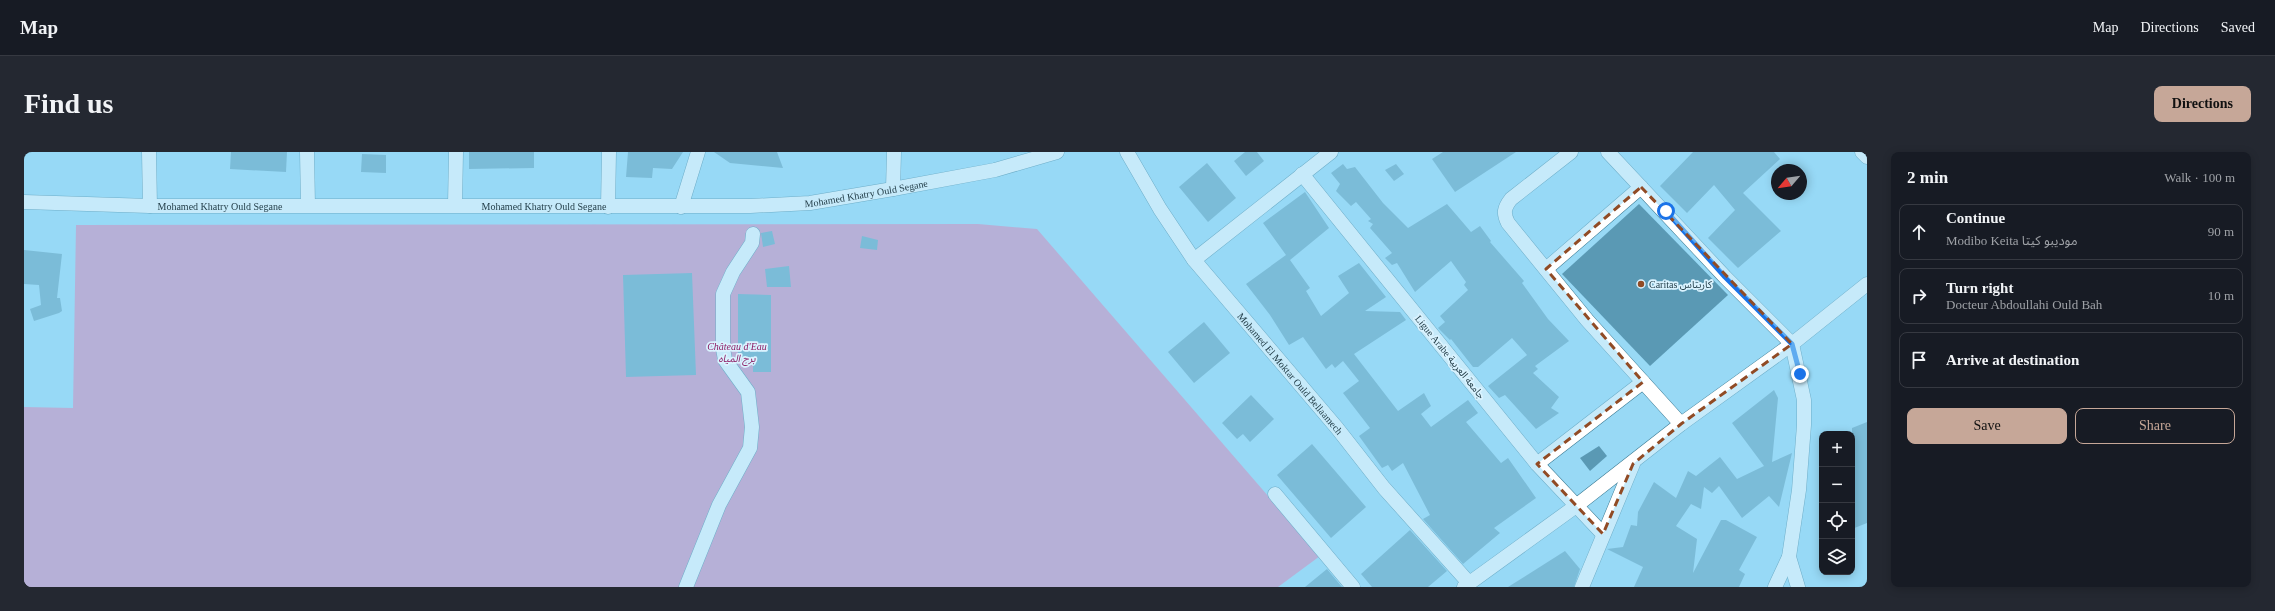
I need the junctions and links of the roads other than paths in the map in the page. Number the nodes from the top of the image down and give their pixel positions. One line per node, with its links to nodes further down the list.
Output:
1 (149, 152): 19 (street)
2 (307, 152): 18 (street)
3 (456, 152): 20 (street)
4 (609, 152): 21 (street)
5 (698, 152): 22 (street)
6 (894, 152): 16 (street)
7 (1057, 152): 16 (street, Mohamed Khatry Ould Segane)
8 (1127, 152): 24 (street, Mohamed El Moktar Ould Bellaamech)
9 (1331, 152): 14 (street)
10 (1571, 152): 25 (street)
11 (1608, 152): 15 (street)
12 (1862, 152): 13 (street)
13 (1867, 157)
14 (1302, 174): 24 (street); 30 (street, Ligue Arabe جامعة العربية)
15 (1641, 187): 25 (street); 27 (street)
16 (894, 189): 22 (street, Mohamed Khatry Ould Segane)
17 (24, 202): 19 (street, Mohamed Khatry Ould Segane)
18 (308, 205): 19 (street, Mohamed Khatry Ould Segane); 20 (street, Mohamed Khatry Ould Segane)
19 (150, 206)
20 (455, 206): 21 (street, Mohamed Khatry Ould Segane)
21 (608, 207): 22 (street, Mohamed Khatry Ould Segane)
22 (681, 207)
23 (753, 234): 37 (street)
24 (1194, 260): 36 (street, Mohamed El Moktar Ould Bellaamech)
25 (1546, 269): 28 (street)
26 (1867, 284): 27 (street)
27 (1792, 344): 29 (street); 35 (street)
28 (1642, 382): 29 (street); 30 (street)
29 (1681, 424): 31 (street)
30 (1538, 464): 33 (street, Ligue Arabe جامعة العربية)
31 (1633, 464): 33 (street); 34 (street)
32 (1275, 494): 38 (street)
33 (1576, 506): 34 (street, Ligue Arabe جامعة العربية); 36 (street)
34 (1603, 534): 39 (street)
35 (1789, 557): 40 (street); 41 (street)
36 (1466, 585)
37 (686, 587)
38 (1353, 587)
39 (1582, 587)
40 (1774, 587)
41 (1798, 587)

